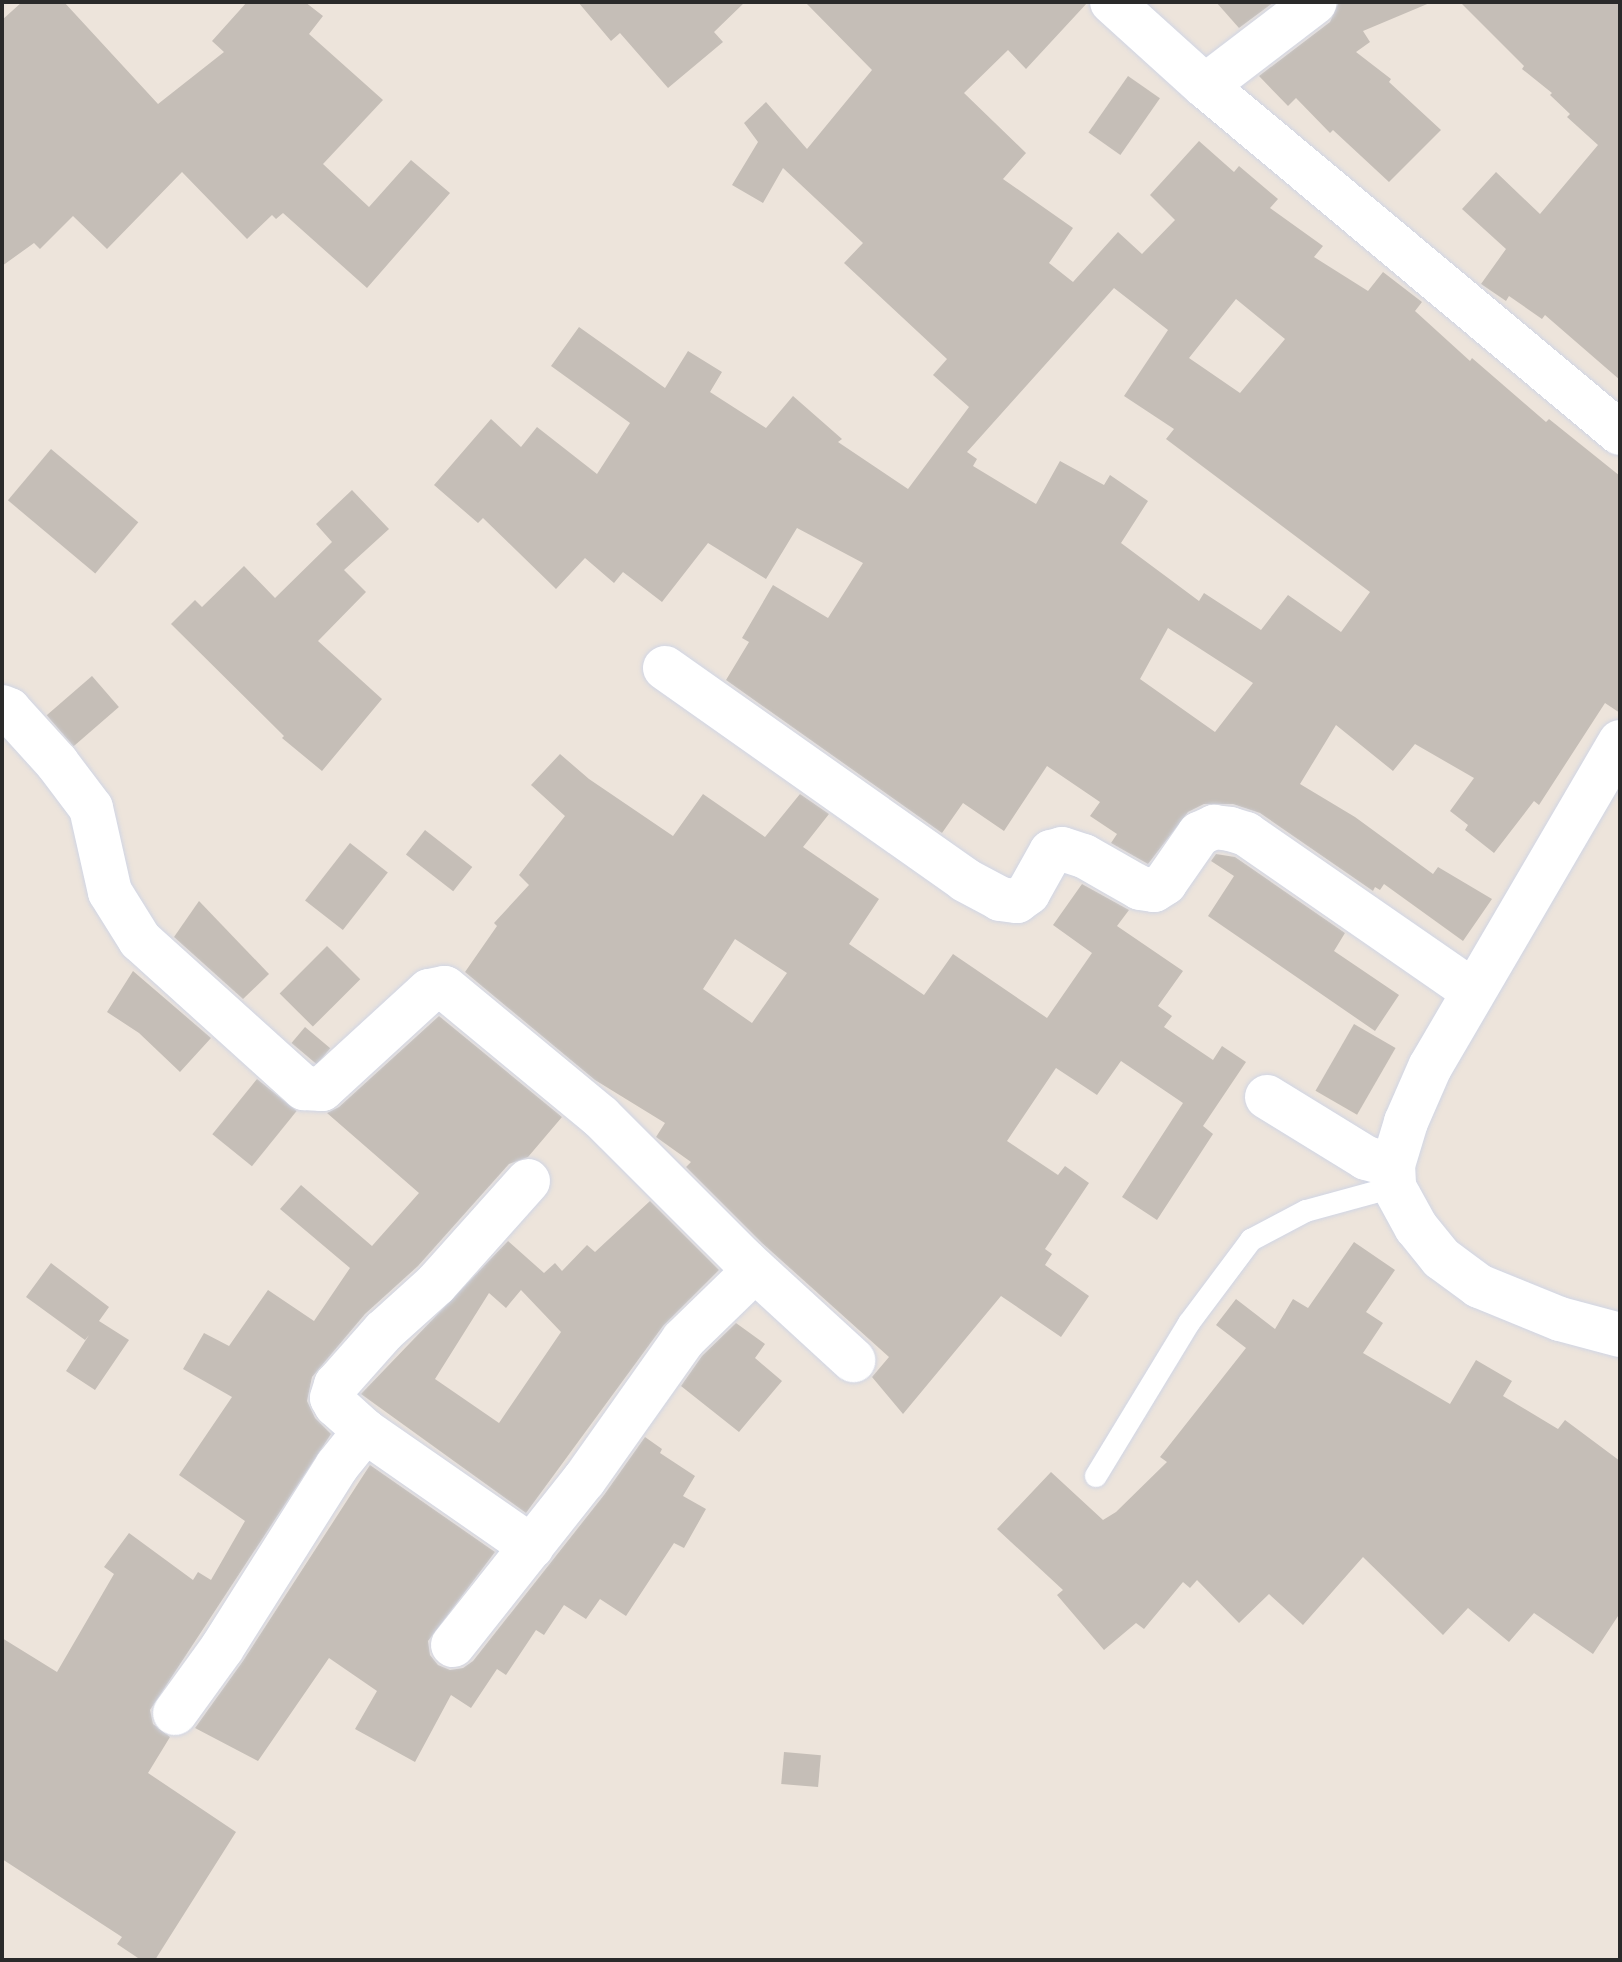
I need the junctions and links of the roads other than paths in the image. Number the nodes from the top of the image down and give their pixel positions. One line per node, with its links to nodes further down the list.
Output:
1 (1112, 2): 3 (street)
2 (1315, 2): 3 (street)
3 (1205, 86): 4 (street)
4 (1620, 433)
5 (665, 668): 8 (street)
6 (2, 707): 12 (street)
7 (1620, 742): 8 (street)
8 (1473, 991): 10 (street)
9 (1267, 1097): 10 (street)
10 (1394, 1176): 13 (street); 16 (lane)
11 (528, 1181): 15 (street)
12 (755, 1270): 14 (street); 17 (street)
13 (1620, 1335)
14 (853, 1360)
15 (365, 1431): 17 (street); 19 (street)
16 (1096, 1476)
17 (532, 1547): 18 (street)
18 (453, 1645)
19 (175, 1713)

